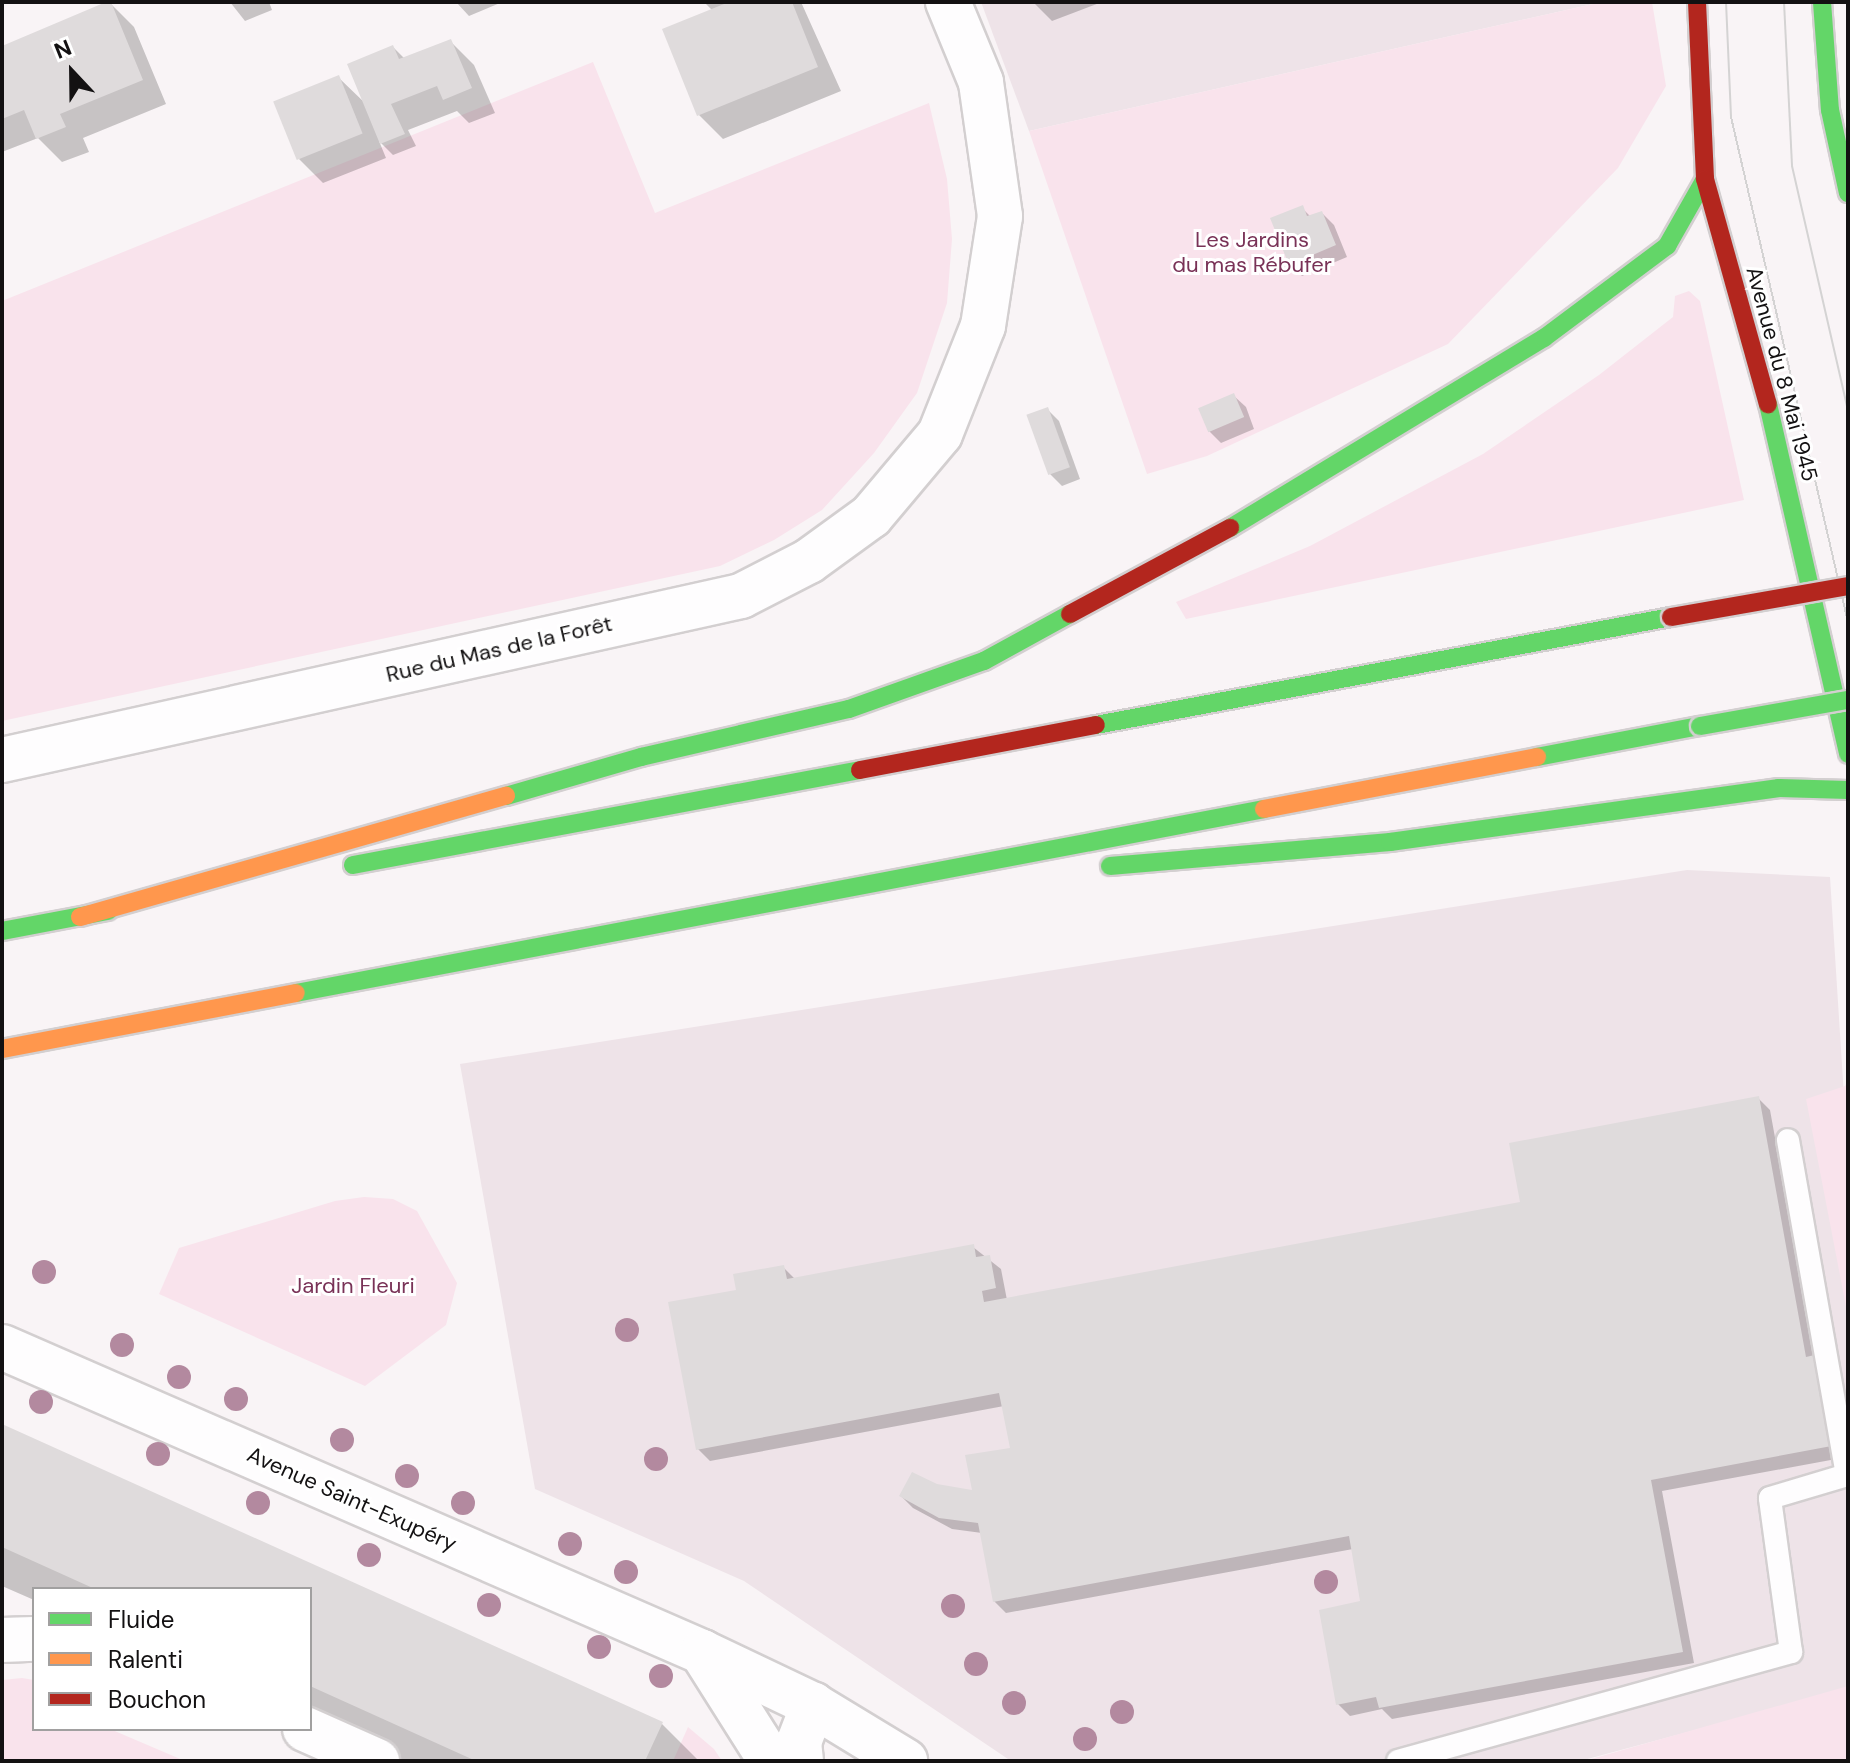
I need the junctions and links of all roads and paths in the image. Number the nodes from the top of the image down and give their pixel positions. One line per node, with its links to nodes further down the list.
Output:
1 (948, 2): 9 (street, Rue du Mas de la Forêt)
2 (1697, 2): 4 (main road, Avenue du 8 Mai 1945)
3 (1822, 2): 5 (main road)
4 (1705, 179): 8 (main road, Avenue du 8 Mai 1945); 16 (main road)
5 (1848, 193)
6 (1848, 586): 12 (main road, bridge)
7 (1848, 700): 15 (main road, bridge)
8 (1848, 754)
9 (2, 760)
10 (1848, 790): 11 (main road)
11 (1089, 867)
12 (330, 870)
13 (1042, 871): 15 (main road)
14 (298, 876): 16 (main road)
15 (884, 884): 18 (main road)
16 (80, 917): 17 (main road)
17 (2, 931)
18 (2, 1049)
19 (1788, 1140): 30 (lane)
20 (2, 1347): 23 (street, Avenue Saint-Exupéry)
21 (32, 1639): 22 (street)
22 (2, 1640)
23 (702, 1652): 24 (street, Avenue Saint-Exupéry); 27 (street)
24 (813, 1705): 28 (street); 29 (street, Avenue Saint-Exupéry)
25 (310, 1731): 26 (street)
26 (377, 1761)
27 (771, 1761)
28 (801, 1761)
29 (905, 1761)
30 (1398, 1761)

